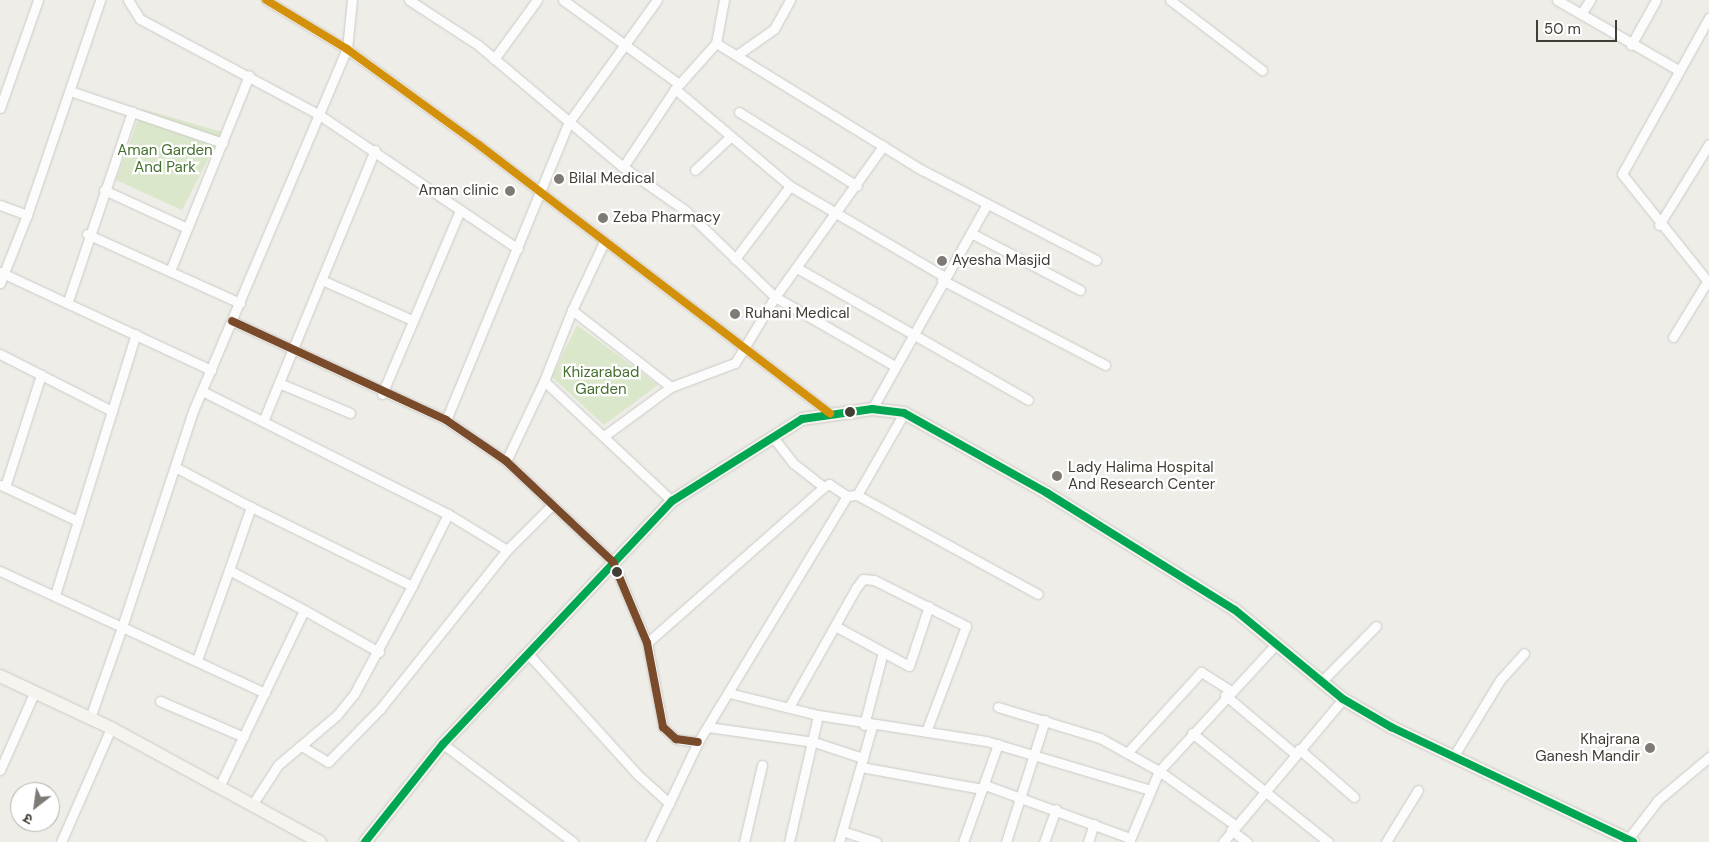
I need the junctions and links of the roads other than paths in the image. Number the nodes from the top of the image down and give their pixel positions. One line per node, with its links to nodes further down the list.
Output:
1 (38, 0): 29 (street)
2 (100, 0): 28 (street)
3 (128, 0): 26 (street)
4 (266, 0): 21 (street)
5 (352, 0): 21 (street)
6 (409, 0): 23 (street)
7 (537, 0): 23 (street)
8 (657, 0): 18 (street)
9 (724, 0): 19 (street)
10 (790, 0): 22 (street)
11 (1170, 0): 24 (street)
12 (1557, 0): 16 (street)
13 (1590, 0): 16 (street)
14 (1656, 0): 20 (street)
15 (568, 2): 18 (street)
16 (1581, 14): 20 (street)
17 (1709, 18): 25 (street)
18 (623, 43): 27 (street); 33 (street)
19 (716, 43): 22 (street); 27 (street)
20 (1632, 45): 25 (street)
21 (347, 49): 32 (street); 44 (street)
22 (737, 55): 37 (street)
23 (494, 59): 33 (street)
24 (1262, 70)
25 (1678, 70): 50 (street)
26 (249, 75): 32 (street); 35 (street)
27 (677, 86): 34 (street); 39 (street)
28 (70, 91): 30 (street); 48 (street)
29 (0, 108)
30 (132, 112): 35 (street); 43 (street)
31 (739, 112): 42 (street)
32 (318, 114): 38 (street); 68 (street)
33 (569, 122): 39 (street); 44 (street)
34 (729, 138): 40 (street); 41 (street)
35 (223, 143): 51 (street)
36 (1709, 144): 50 (street)
37 (883, 146): 42 (street); 45 (street)
38 (375, 150): 47 (street); 63 (street)
39 (623, 167): 56 (street)
40 (695, 170)
41 (790, 186): 49 (street); 56 (street)
42 (857, 186): 49 (street)
43 (104, 190): 51 (street); 53 (street)
44 (540, 192): 54 (street); 55 (street)
45 (987, 204): 52 (street); 57 (street)
46 (0, 205): 48 (street)
47 (460, 210): 55 (street); 70 (street)
48 (27, 215): 60 (street)
49 (836, 216): 58 (street); 62 (street)
50 (1658, 225): 61 (street)
51 (187, 228): 59 (street)
52 (971, 233): 62 (street); 65 (street)
53 (87, 234): 59 (street); 67 (street)
54 (604, 242): 69 (street); 75 (street)
55 (518, 250): 94 (street)
56 (734, 259): 66 (street)
57 (1096, 260)
58 (797, 268): 66 (street); 73 (street)
59 (170, 271): 68 (street)
60 (2, 272): 64 (street); 67 (street)
61 (1708, 277): 74 (street)
62 (943, 279): 73 (street); 78 (street)
63 (324, 281): 70 (street); 76 (street)
64 (0, 283)
65 (1080, 290)
66 (774, 296): 75 (street); 79 (street)
67 (68, 301): 72 (street)
68 (240, 303): 71 (street)
69 (572, 310): 82 (street); 84 (street)
70 (412, 320): 86 (street)
71 (232, 321): 76 (street); 80 (street)
72 (136, 334): 80 (street); 89 (street)
73 (912, 335): 79 (street); 87 (street)
74 (1673, 337)
75 (742, 349): 84 (street); 91 (street)
76 (292, 350): 83 (street); 86 (street)
77 (0, 354): 81 (street)
78 (1105, 364)
79 (895, 366): 88 (street)
80 (211, 370): 85 (street)
81 (41, 375): 89 (street); 99 (street)
82 (544, 381): 95 (street); 97 (street)
83 (279, 383): 90 (street); 93 (street)
84 (671, 387): 95 (street)
85 (202, 391): 93 (street); 98 (street)
86 (382, 394): 94 (street)
87 (1028, 400)
88 (872, 409): 91 (main road); 92 (main road)
89 (112, 411): 107 (street)
90 (350, 413)
91 (830, 413): 96 (main road)
92 (904, 413): 101 (street); 121 (main road)
93 (264, 419): 106 (street)
94 (446, 420): 97 (street)
95 (604, 436): 103 (street)
96 (772, 436): 100 (street); 103 (main road)
97 (506, 461): 104 (street)
98 (175, 467): 105 (street); 119 (street)
99 (3, 486): 107 (street)
100 (824, 487): 102 (street); 120 (street)
101 (857, 495): 102 (street); 113 (street)
102 (847, 496): 131 (street)
103 (672, 502): 109 (main road)
104 (552, 506): 108 (street); 109 (street)
105 (251, 508): 110 (street); 112 (street)
106 (448, 514): 108 (street); 112 (street)
107 (78, 521): 114 (street)
108 (507, 550): 150 (street)
109 (613, 562): 120 (street); 125 (main road)
110 (229, 570): 116 (street); 126 (street)
111 (0, 571): 114 (street)
112 (412, 586): 122 (street)
113 (1038, 594)
114 (55, 595): 119 (street)
115 (929, 606): 117 (street); 123 (street); 143 (street)
116 (304, 610): 122 (street); 130 (street)
117 (835, 626): 123 (street); 135 (street)
118 (1376, 626): 128 (street)
119 (122, 627): 126 (street); 138 (street)
120 (647, 643): 146 (street)
121 (1277, 643): 128 (main road); 132 (street)
122 (379, 652): 150 (street)
123 (883, 652): 140 (street)
124 (1524, 653): 154 (street)
125 (530, 656): 148 (main road); 167 (street)
126 (197, 660): 130 (street)
127 (0, 676): 129 (main road)
128 (1322, 681): 133 (main road)
129 (35, 691): 138 (main road); 158 (street)
130 (265, 693): 145 (street)
131 (729, 693): 135 (street); 141 (street)
132 (1227, 693): 144 (street); 151 (street); 152 (street)
133 (1343, 699): 151 (street); 154 (main road)
134 (160, 701): 145 (street)
135 (789, 707): 137 (street)
136 (998, 707): 139 (street)
137 (818, 715): 140 (street); 147 (street)
138 (90, 718): 142 (main road)
139 (1045, 720): 152 (street); 153 (street)
140 (868, 725): 143 (street); 156 (street)
141 (708, 727): 146 (street); 147 (street)
142 (111, 728): 160 (main road); 175 (street)
143 (926, 732): 149 (street)
144 (1192, 733): 159 (street); 164 (street)
145 (244, 737): 160 (street)
146 (698, 742): 167 (street)
147 (814, 742): 156 (street); 181 (street)
148 (443, 744): 177 (main road); 178 (street)
149 (998, 744): 153 (street); 161 (street)
150 (302, 747): 168 (street)
151 (1297, 752): 164 (street); 166 (street)
152 (1127, 753): 159 (street)
153 (1036, 754): 162 (street); 165 (street)
154 (1455, 754): 174 (main road)
155 (1709, 758): 174 (street)
156 (862, 762): 161 (street); 172 (street)
157 (762, 765): 180 (street)
158 (0, 770)
159 (1159, 771): 162 (street); 171 (street)
160 (219, 787): 168 (main road)
161 (983, 787): 165 (street); 184 (street)
162 (1150, 790): 173 (street)
163 (1418, 790): 191 (street)
164 (1264, 791): 171 (street); 190 (street)
165 (1020, 796): 169 (street); 185 (street)
166 (1354, 797)
167 (669, 803): 179 (street)
168 (252, 805): 176 (main road)
169 (1056, 809): 170 (street); 186 (street)
170 (1094, 824): 173 (street); 187 (street)
171 (1233, 828): 188 (street); 189 (street)
172 (842, 831): 182 (street); 183 (street)
173 (1130, 840)
174 (1630, 840)
175 (62, 842)
176 (320, 842)
177 (365, 842)
178 (573, 842)
179 (650, 842)
180 (744, 842)
181 (789, 842)
182 (839, 842)
183 (876, 842)
184 (963, 842)
185 (1006, 842)
186 (1044, 842)
187 (1088, 842)
188 (1223, 842)
189 (1247, 842)
190 (1328, 842)
191 (1386, 842)

